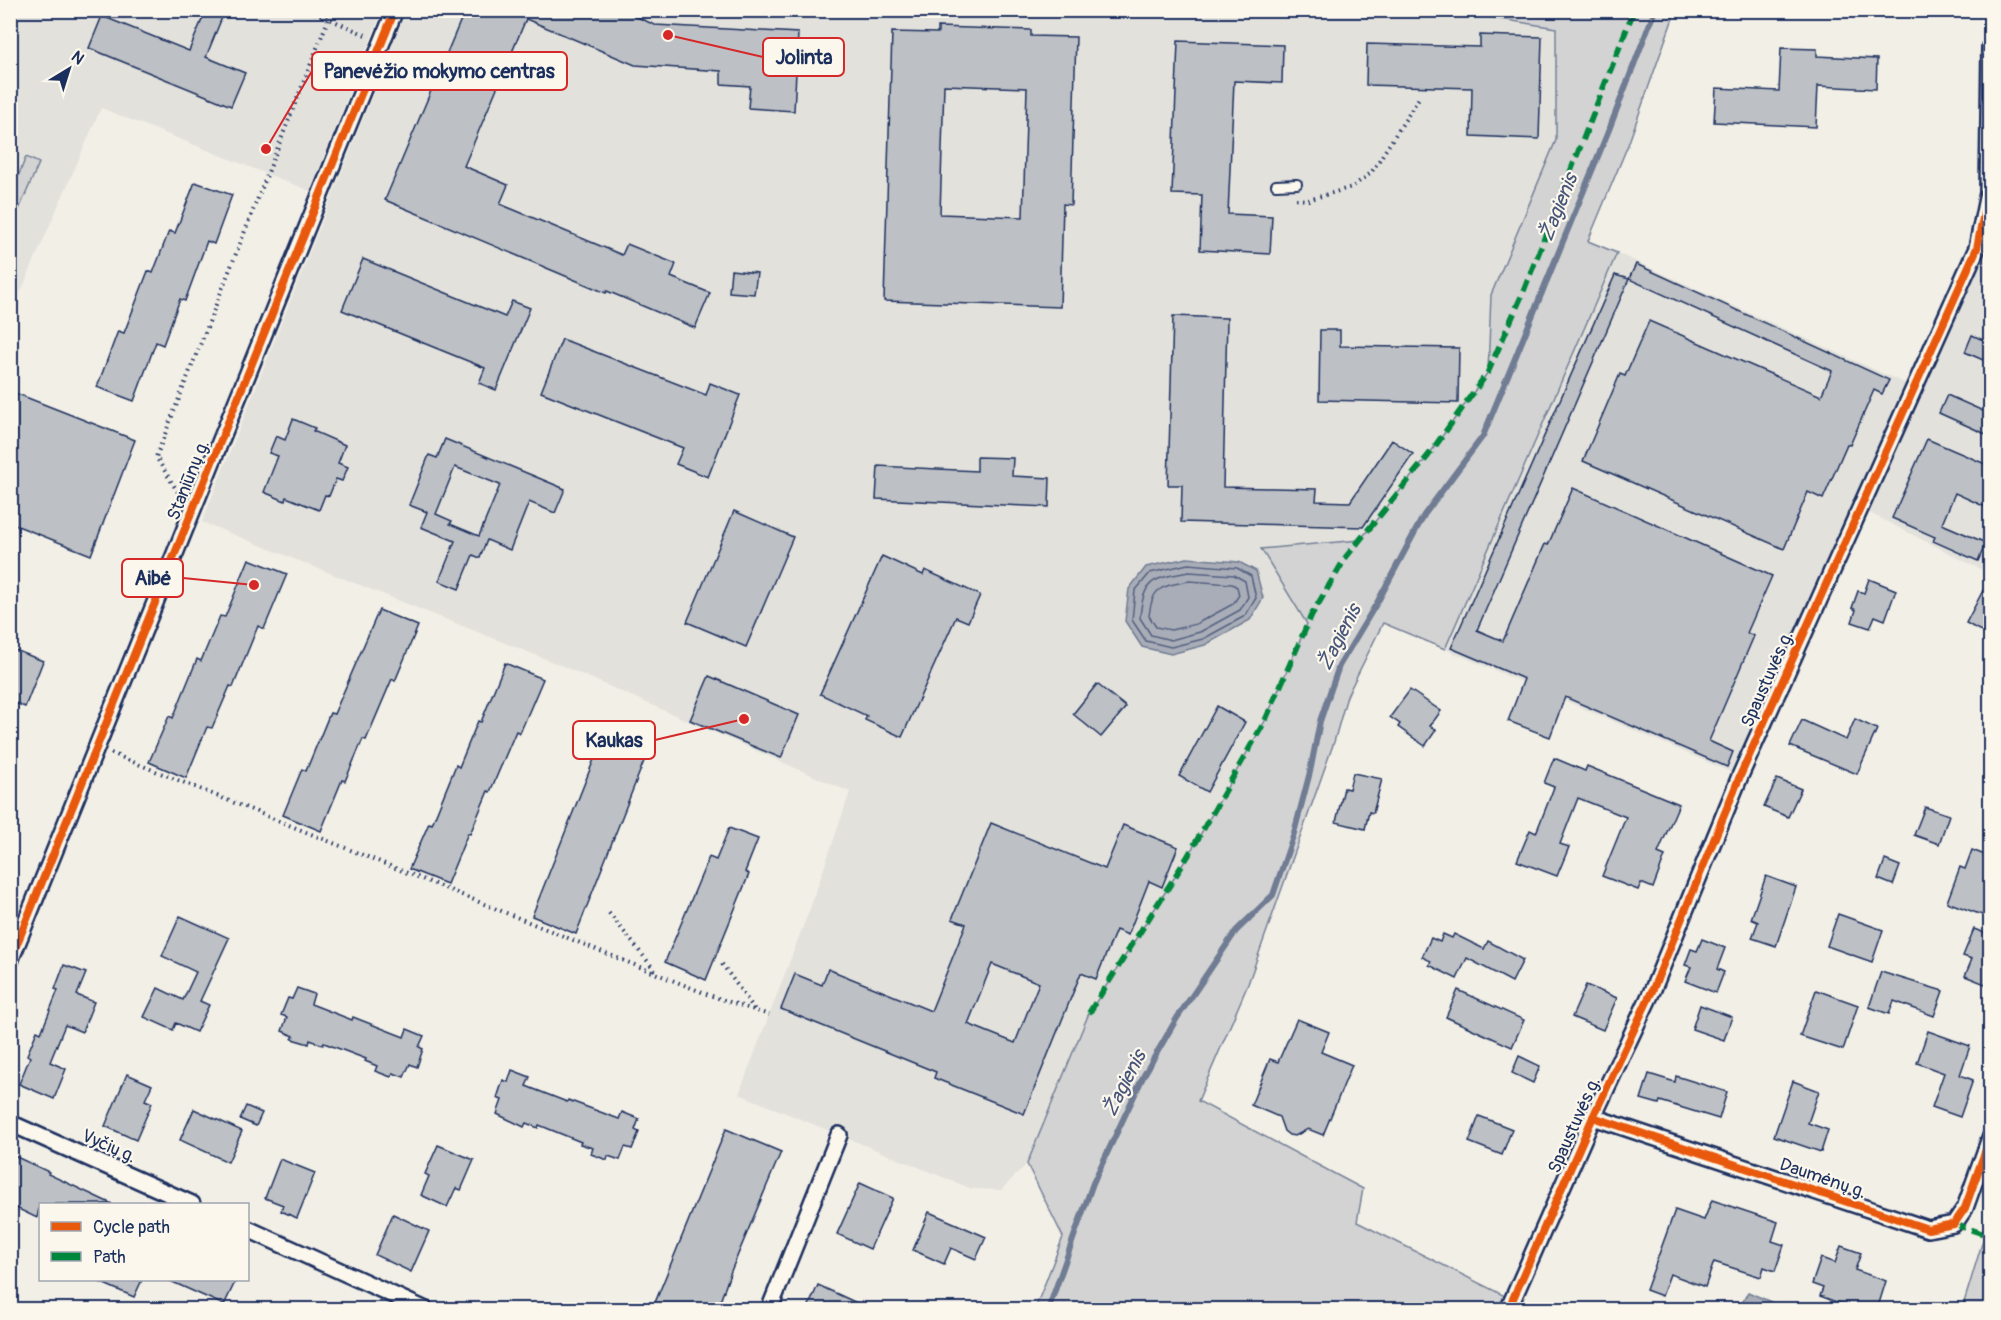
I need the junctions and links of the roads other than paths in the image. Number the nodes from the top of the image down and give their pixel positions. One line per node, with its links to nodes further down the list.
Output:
1 (395, 10): 5 (street, Staniūnų g.)
2 (1990, 47): 6 (street, Spaustuvės g.)
3 (1297, 184): 4 (lane)
4 (1276, 185)
5 (10, 960)
6 (1593, 1117): 9 (street, Daumėnų g.); 14 (street, Spaustuvės g.)
7 (10, 1123): 10 (street, Vyčių g.)
8 (838, 1134): 13 (street)
9 (1990, 1138)
10 (190, 1203)
11 (249, 1229): 12 (street)
12 (426, 1310)
13 (769, 1310)
14 (1508, 1310)

